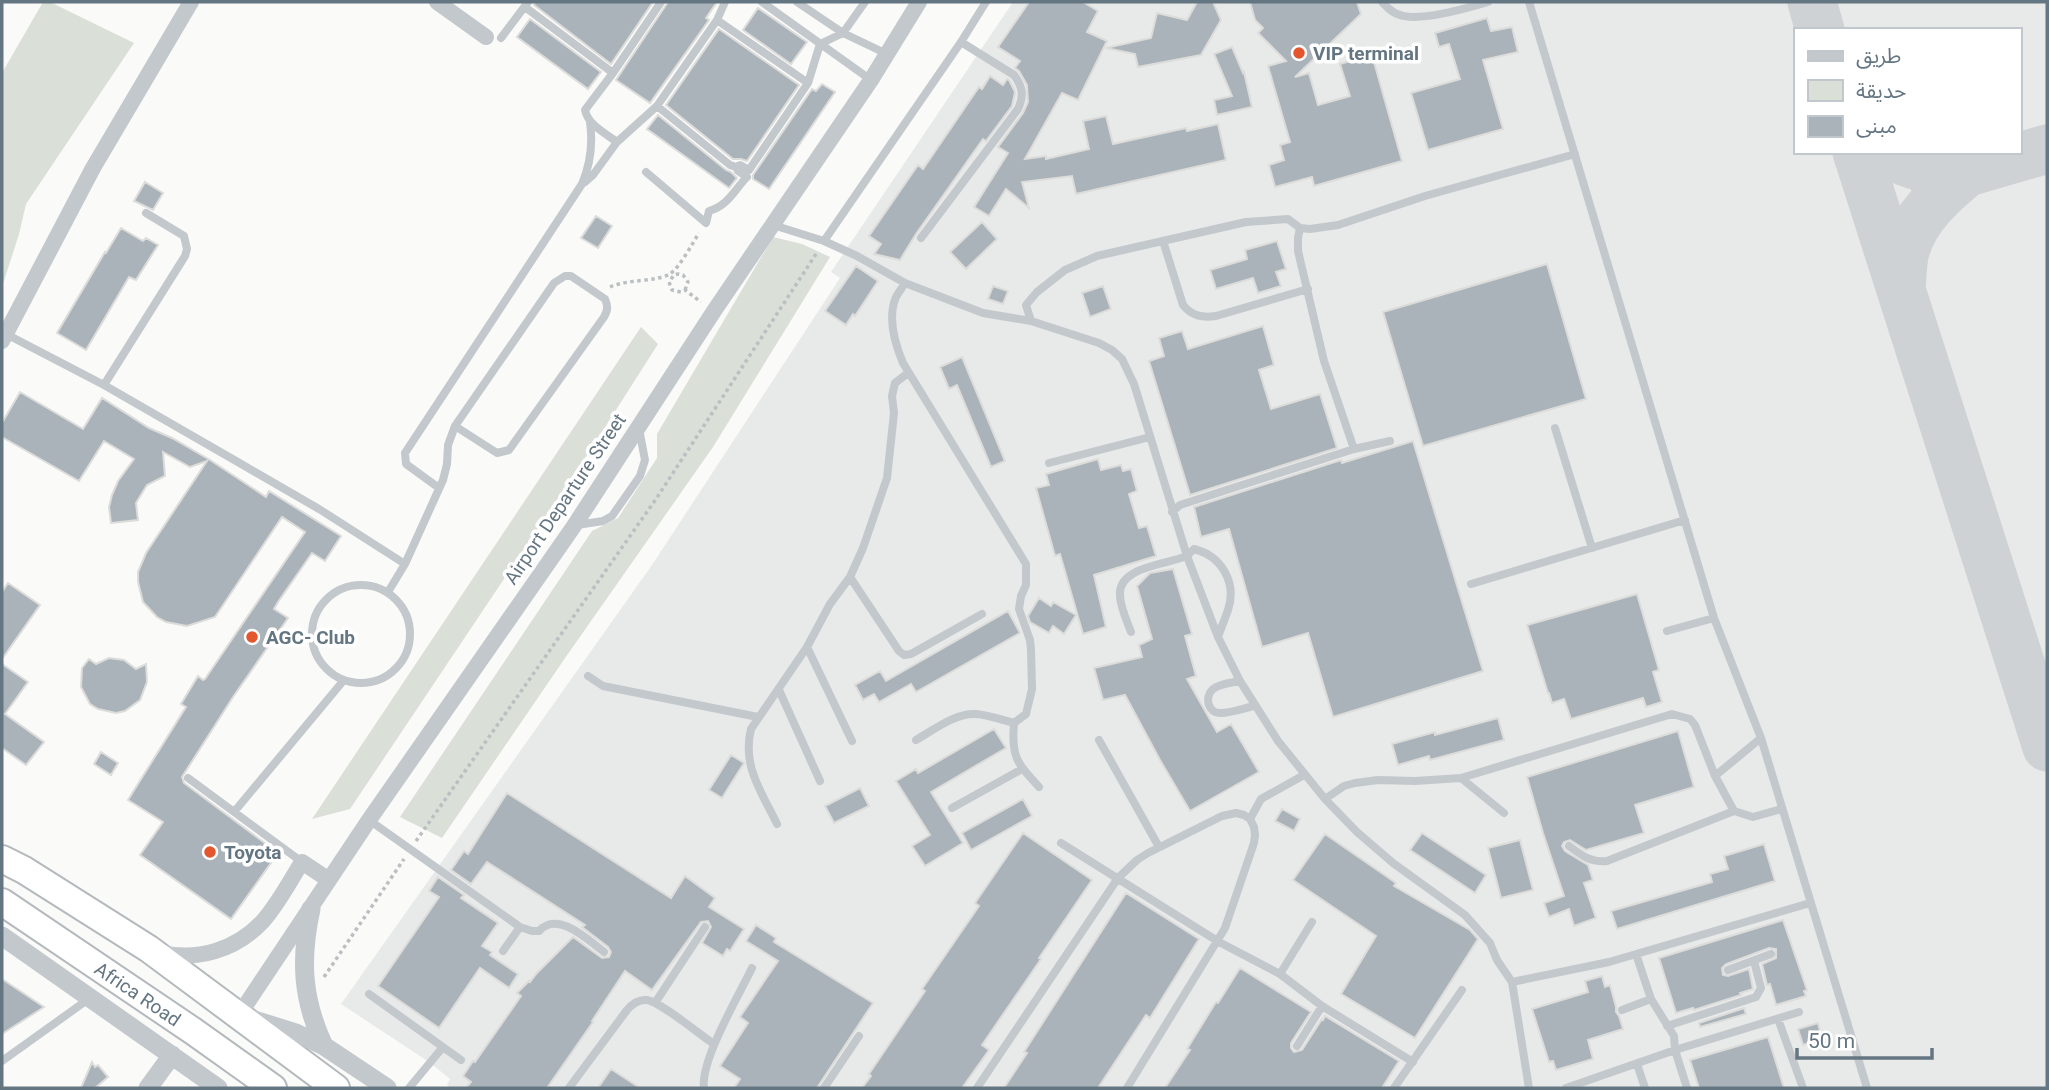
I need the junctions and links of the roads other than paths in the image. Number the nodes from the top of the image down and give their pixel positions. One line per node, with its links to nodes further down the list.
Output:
1 (191, 2): 40 (street)
2 (437, 2): 16 (street)
3 (661, 2): 21 (lane)
4 (725, 2): 14 (lane)
5 (762, 2): 18 (lane)
6 (797, 2): 15 (lane)
7 (865, 2): 15 (lane)
8 (919, 2): 19 (street, Airport Departure Street)
9 (986, 2): 17 (lane)
10 (1382, 2): 11 (lane)
11 (1488, 2)
12 (1529, 2): 27 (lane)
13 (526, 4): 16 (lane); 21 (lane)
14 (717, 20): 23 (lane); 24 (lane)
15 (843, 33): 18 (lane); 19 (lane)
16 (493, 38)
17 (961, 42): 20 (lane); 34 (lane); 35 (lane)
18 (820, 44): 22 (lane); 23 (lane)
19 (887, 54): 22 (street, Airport Departure Street)
20 (979, 54)
21 (613, 73): 25 (lane)
22 (871, 80): 32 (street, Airport Departure Street)
23 (808, 83): 28 (lane)
24 (657, 106): 26 (lane); 28 (lane)
25 (590, 122): 26 (lane); 30 (lane)
26 (617, 142): 30 (lane)
27 (1575, 155): 33 (lane); 52 (lane)
28 (736, 167): 29 (lane)
29 (646, 172)
30 (582, 184): 50 (lane)
31 (146, 213): 42 (lane)
32 (773, 225): 35 (lane); 44 (street, Airport Departure Street)
33 (1300, 228): 36 (lane); 38 (lane)
34 (921, 238)
35 (824, 241): 37 (lane)
36 (1163, 241): 38 (lane); 39 (lane)
37 (905, 283): 39 (lane); 41 (lane)
38 (1308, 289): 48 (lane)
39 (1031, 321): 46 (lane)
40 (4, 338): 42 (lane)
41 (908, 373): 57 (lane); 72 (lane)
42 (104, 385): 56 (lane)
43 (455, 426): 43 (lane); 50 (lane)
44 (639, 427): 53 (street, Airport Departure Street); 53 (lane)
45 (1555, 428): 54 (lane)
46 (1150, 438): 49 (lane); 51 (lane)
47 (1390, 441): 48 (lane)
48 (1353, 449): 51 (lane)
49 (1049, 463)
50 (439, 488): 56 (lane)
51 (1172, 512): 55 (lane)
52 (1685, 520): 54 (lane); 61 (lane)
53 (574, 526): 90 (street, Airport Departure Street)
54 (1592, 548): 58 (lane)
55 (1187, 556): 63 (lane); 64 (lane); 64 (lane)
56 (405, 564): 59 (lane)
57 (850, 577): 60 (lane); 65 (lane)
58 (1471, 584)
59 (387, 593): 67 (lane); 67 (lane)
60 (982, 614)
61 (1714, 618): 62 (lane); 73 (lane)
62 (1667, 631)
63 (1131, 632)
64 (1218, 637): 68 (lane)
65 (807, 648): 69 (lane); 76 (lane)
66 (588, 676): 71 (lane)
67 (344, 680): 88 (lane)
68 (1240, 681): 70 (lane); 70 (lane)
69 (779, 690): 71 (lane); 82 (lane)
70 (1254, 706): 78 (lane)
71 (758, 717): 92 (lane)
72 (1014, 723): 74 (lane); 77 (lane)
73 (1761, 738): 79 (lane); 86 (lane)
74 (916, 740)
75 (1099, 740): 95 (lane)
76 (852, 741)
77 (1022, 769): 83 (lane); 85 (lane)
78 (1304, 775): 84 (lane); 91 (lane)
79 (1715, 776): 80 (lane); 87 (lane)
80 (1461, 778): 84 (lane); 89 (lane)
81 (188, 779): 88 (lane)
82 (820, 781)
83 (1039, 787)
84 (1325, 799): 117 (lane)
85 (952, 808)
86 (1781, 808): 87 (lane); 101 (lane)
87 (1734, 811): 94 (lane)
88 (234, 812): 97 (lane)
89 (1504, 813)
90 (369, 820): 99 (street, Airport Departure Street); 104 (lane)
91 (1250, 820): 95 (lane); 107 (lane)
92 (777, 824)
93 (1061, 844): 98 (lane)
94 (1569, 846)
95 (1159, 847): 98 (lane)
96 (2, 859): 108 (highway)
97 (302, 862): 99 (street); 108 (street)
98 (1118, 878): 107 (lane); 150 (lane)
99 (329, 880): 102 (street, Airport Departure Street)
100 (2, 902): 134 (highway, Africa Road)
101 (1810, 903): 111 (lane); 158 (lane)
102 (311, 909): 126 (street, Airport Departure Street); 131 (street)
103 (1312, 922): 116 (lane)
104 (520, 927): 109 (lane); 110 (lane)
105 (705, 927): 122 (lane)
106 (2, 936): 120 (street, Africa Road)
107 (1219, 942): 116 (lane); 151 (lane)
108 (149, 949): 126 (highway)
109 (503, 951)
110 (604, 952)
111 (1636, 954): 117 (lane); 121 (lane)
112 (1772, 954): 113 (lane)
113 (1754, 961): 115 (lane); 128 (lane)
114 (752, 968): 130 (lane)
115 (1728, 970)
116 (1280, 974): 123 (lane)
117 (1512, 982): 153 (lane)
118 (1462, 990): 139 (lane)
119 (369, 994): 133 (lane)
120 (90, 998): 136 (street, Africa Road); 138 (lane)
121 (1651, 999): 124 (lane); 128 (lane)
122 (655, 1003): 130 (lane); 147 (lane)
123 (1322, 1006): 132 (lane); 139 (lane)
124 (1622, 1010)
125 (1799, 1012): 127 (lane)
126 (239, 1016): 131 (street); 134 (highway); 144 (highway)
127 (1778, 1019): 135 (lane); 157 (lane)
128 (1667, 1026): 135 (lane)
129 (859, 1036): 149 (lane)
130 (714, 1044): 148 (lane)
131 (324, 1046): 145 (street)
132 (1297, 1046)
133 (443, 1047): 137 (lane); 146 (lane)
134 (217, 1048): 143 (highway, Africa Road)
135 (1675, 1050): 140 (lane); 156 (lane)
136 (172, 1055): 141 (street); 142 (street, Africa Road)
137 (461, 1060)
138 (2, 1061)
139 (1413, 1062): 152 (lane)
140 (1637, 1064): 154 (lane); 155 (lane)
141 (148, 1088)
142 (218, 1088)
143 (273, 1088)
144 (336, 1088)
145 (387, 1088)
146 (409, 1088)
147 (569, 1088)
148 (704, 1088)
149 (824, 1088)
150 (976, 1088)
151 (1126, 1088)
152 (1394, 1088)
153 (1529, 1088)
154 (1566, 1088)
155 (1645, 1088)
156 (1687, 1088)
157 (1803, 1088)
158 (1867, 1088)

